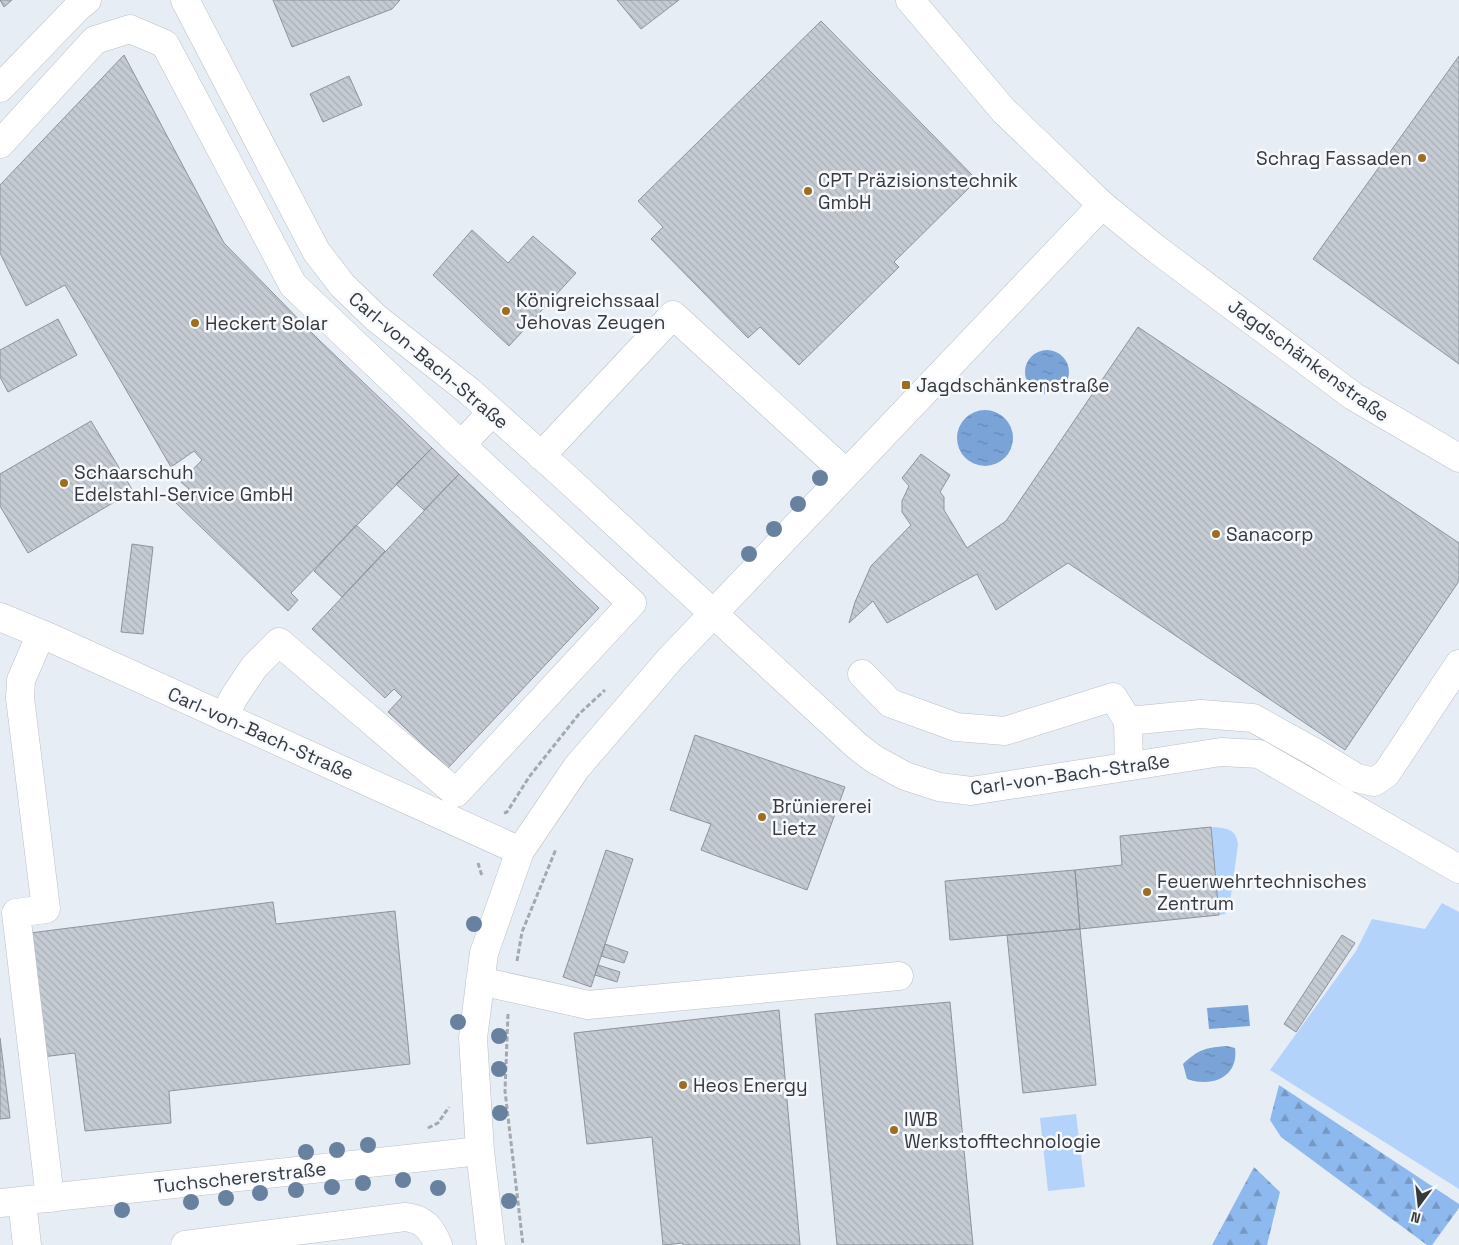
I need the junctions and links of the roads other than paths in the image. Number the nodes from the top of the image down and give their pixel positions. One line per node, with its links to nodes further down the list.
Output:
1 (87, 0): 4 (street)
2 (185, 0): 7 (street, Carl-von-Bach-Straße)
3 (910, 0): 6 (street, Jagdschänkenstraße)
4 (0, 88)
5 (0, 144): 8 (street)
6 (1102, 205): 10 (street, Jagdschänkenstraße); 11 (street)
7 (492, 412): 8 (street); 9 (street, Carl-von-Bach-Straße)
8 (462, 445): 17 (street)
9 (541, 456): 11 (street); 12 (street, Carl-von-Bach-Straße)
10 (1459, 458)
11 (846, 473): 12 (street)
12 (712, 614): 19 (street, Carl-von-Bach-Straße); 20 (street)
13 (0, 617): 14 (street, Carl-von-Bach-Straße)
14 (41, 634): 17 (street, Carl-von-Bach-Straße); 25 (street)
15 (1459, 664): 18 (street)
16 (862, 674): 18 (street)
17 (224, 717): 20 (street, Carl-von-Bach-Straße)
18 (1128, 720): 19 (street)
19 (1129, 766): 21 (street, Carl-von-Bach-Straße)
20 (520, 851): 23 (street)
21 (1459, 870)
22 (899, 976): 23 (street)
23 (480, 981): 24 (street)
24 (480, 1151): 25 (street, Tuchschererstraße); 30 (street)
25 (50, 1198): 26 (street, Tuchschererstraße)
26 (11, 1202): 27 (street)
27 (27, 1245)
28 (185, 1245): 29 (street)
29 (438, 1245)
30 (491, 1245)

